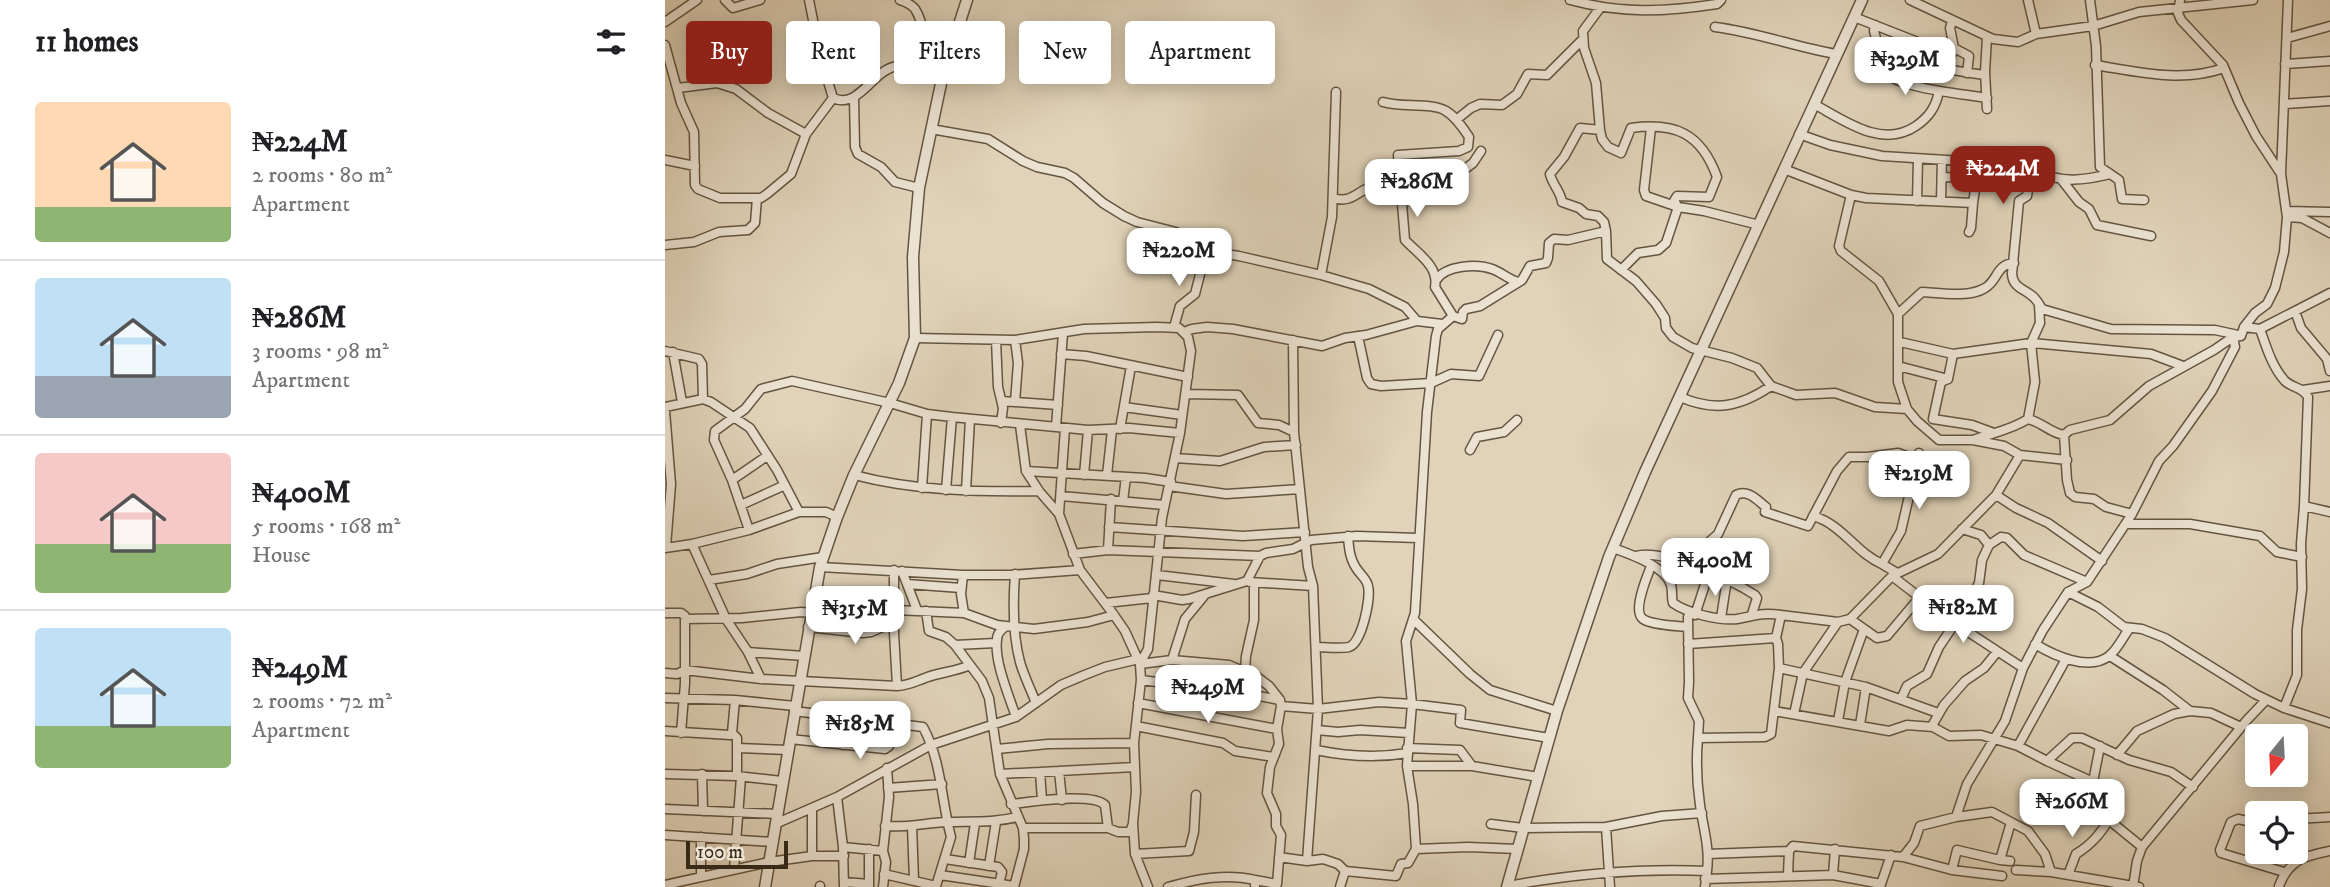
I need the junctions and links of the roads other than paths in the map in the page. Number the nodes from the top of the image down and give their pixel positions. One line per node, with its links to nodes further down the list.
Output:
1 (698, 0): 23 (street)
2 (725, 0): 3 (street)
3 (760, 0)
4 (809, 0): 47 (street)
5 (900, 0): 20 (street)
6 (967, 0): 21 (street)
7 (1570, 0): 18 (street)
8 (1861, 0): 19 (street)
9 (1910, 0): 16 (street)
10 (2028, 0): 28 (street)
11 (2090, 0): 25 (street)
12 (2247, 0): 13 (street); 17 (street)
13 (2253, 0)
14 (2288, 0): 31 (street)
15 (1718, 1): 18 (street)
16 (1924, 2): 22 (street)
17 (2179, 5): 25 (street); 40 (street)
18 (1600, 8): 30 (street)
19 (1854, 17): 24 (street); 35 (street)
20 (920, 21)
21 (960, 21)
22 (1952, 21): 29 (street); 34 (street)
23 (665, 22)
24 (1875, 25): 32 (street); 34 (street)
25 (2093, 26): 28 (street); 38 (street)
26 (2330, 26): 31 (street)
27 (1715, 27): 35 (street)
28 (2036, 34): 29 (street)
29 (1987, 37): 42 (street)
30 (1583, 38): 55 (street); 58 (street)
31 (2287, 38): 37 (street)
32 (1877, 42): 41 (street); 45 (street)
33 (665, 45): 44 (street)
34 (1954, 48): 41 (street)
35 (1836, 54): 52 (street)
36 (2330, 61): 37 (street)
37 (2285, 64): 53 (street)
38 (2095, 65): 40 (street); 69 (street)
39 (894, 68): 48 (street)
40 (2224, 68): 70 (street)
41 (1967, 72): 42 (street)
42 (1985, 75): 49 (street)
43 (941, 84): 57 (street)
44 (678, 88): 59 (street); 66 (street)
45 (1939, 91): 49 (street); 52 (street)
46 (1336, 92): 79 (street)
47 (833, 98): 48 (street); 59 (street)
48 (854, 98): 75 (street)
49 (1987, 98): 54 (street)
50 (2330, 101): 53 (street)
51 (1383, 102): 55 (street)
52 (1814, 104): 60 (street)
53 (2284, 104): 70 (street)
54 (1987, 109)
55 (1456, 120): 74 (street)
56 (1651, 128): 58 (street); 84 (street); 84 (street)
57 (931, 129): 75 (street); 93 (street)
58 (1599, 131): 88 (street)
59 (806, 134): 78 (street)
60 (1799, 134): 62 (street); 67 (street)
61 (1481, 151): 76 (street)
62 (1918, 159): 64 (street); 81 (street)
63 (665, 160): 66 (street)
64 (1942, 160): 65 (street); 71 (street)
65 (1979, 162): 68 (street); 72 (street)
66 (695, 166): 78 (street)
67 (1784, 169): 77 (street); 87 (street)
68 (2038, 171): 73 (street); 94 (street)
69 (2111, 174): 73 (street); 80 (street)
70 (2281, 174): 86 (street)
71 (1943, 177): 72 (street); 82 (street)
72 (1976, 178): 83 (street)
73 (2061, 179): 91 (street)
74 (1398, 180): 76 (street); 79 (street)
75 (919, 188): 113 (street)
76 (1400, 195): 97 (street)
77 (1851, 195): 81 (street); 102 (street)
78 (757, 198): 92 (street)
79 (1333, 198): 96 (street)
80 (2144, 200)
81 (1917, 201): 82 (street)
82 (1941, 201): 83 (street)
83 (1973, 203): 89 (street)
84 (1678, 207): 87 (street); 95 (street)
85 (2330, 212): 86 (street)
86 (2287, 214): 90 (street); 110 (street)
87 (1759, 225): 120 (street)
88 (1606, 231): 95 (street); 98 (street)
89 (1969, 232)
90 (2330, 233)
91 (2151, 236)
92 (665, 245)
93 (1206, 251): 96 (street); 106 (street)
94 (2014, 263): 100 (street); 102 (street)
95 (1621, 270): 120 (street)
96 (1321, 275): 104 (street)
97 (1437, 279): 98 (street); 103 (street)
98 (1518, 282): 103 (street)
99 (2330, 293): 101 (street)
100 (2034, 296): 110 (street); 118 (street)
101 (2295, 311): 107 (street); 126 (street)
102 (1898, 314): 117 (street)
103 (1453, 316): 105 (street)
104 (1417, 321): 105 (street); 112 (street)
105 (1442, 324): 129 (street)
106 (1174, 327): 108 (street); 109 (street)
107 (2260, 329): 110 (street); 132 (street)
108 (1184, 332): 116 (street); 127 (street)
109 (1063, 333): 115 (street); 121 (street)
110 (2240, 333): 125 (street); 193 (street)
111 (1498, 335): 129 (street)
112 (1358, 336): 116 (street); 129 (street)
113 (915, 338): 114 (street); 138 (street)
114 (996, 340): 115 (street); 136 (street)
115 (1015, 340): 139 (street)
116 (1293, 340): 156 (street)
117 (1900, 342): 122 (street); 124 (street)
118 (2031, 343): 122 (street); 125 (street); 149 (street)
119 (669, 351): 135 (street); 137 (street)
120 (1701, 351): 130 (street); 134 (street)
121 (1061, 354): 123 (street); 140 (street)
122 (1953, 354): 128 (street)
123 (1131, 366): 127 (street); 141 (street)
124 (1898, 366): 128 (street); 143 (street)
125 (2183, 366): 159 (street)
126 (2330, 371)
127 (1188, 377): 133 (street)
128 (1948, 379): 158 (street)
129 (1431, 383): 203 (street)
130 (1772, 386): 134 (street); 143 (street)
131 (2330, 386): 132 (street)
132 (2303, 390): 188 (street)
133 (1186, 394): 145 (street); 156 (street)
134 (1680, 397): 208 (street)
135 (703, 399): 137 (street); 147 (street)
136 (1002, 401): 139 (street); 151 (street)
137 (682, 402): 142 (street)
138 (890, 402): 144 (street); 147 (street); 169 (street)
139 (1015, 402): 140 (street)
140 (1058, 405): 153 (street)
141 (1123, 407): 145 (street); 154 (street)
142 (665, 409): 174 (street)
143 (1907, 409): 160 (street)
144 (927, 414): 146 (street); 177 (street)
145 (1182, 415): 157 (street)
146 (951, 417): 148 (street); 179 (street)
147 (734, 418): 164 (street); 173 (street)
148 (970, 419): 151 (street); 180 (street)
149 (2028, 419): 158 (street); 159 (street)
150 (1517, 420): 162 (street)
151 (1001, 423): 152 (street)
152 (1020, 425): 153 (street); 167 (street)
153 (1060, 427): 155 (street); 168 (street)
154 (1116, 429): 155 (street); 157 (street); 171 (street)
155 (1088, 430): 170 (street)
156 (1294, 432): 161 (street)
157 (1180, 433): 165 (street)
158 (1992, 433): 160 (street)
159 (2064, 435): 166 (street)
160 (1973, 440): 163 (street)
161 (1296, 445): 165 (street); 178 (street)
162 (1469, 450)
163 (2020, 455): 166 (street); 182 (street)
164 (767, 456): 173 (street); 176 (street)
165 (1175, 458): 175 (street)
166 (2067, 460): 193 (street)
167 (1026, 471): 168 (street); 181 (street)
168 (1062, 473): 170 (street); 183 (street)
169 (855, 475): 177 (street); 195 (street)
170 (1084, 475): 171 (street)
171 (1107, 475): 172 (street)
172 (1126, 477): 175 (street); 185 (street)
173 (732, 480): 186 (street)
174 (668, 484): 189 (street)
175 (1170, 484): 178 (street); 187 (street)
176 (785, 485): 186 (street); 190 (street)
177 (922, 488): 179 (street)
178 (1300, 489): 201 (street)
179 (946, 490): 180 (street)
180 (966, 491): 181 (street)
181 (1039, 491): 192 (street)
182 (1996, 495): 198 (street); 216 (street)
183 (1061, 496): 184 (street); 192 (street)
184 (1111, 499): 185 (street); 197 (street)
185 (1123, 501): 187 (street)
186 (741, 505): 199 (street)
187 (1164, 505): 200 (street)
188 (2304, 506): 191 (street); 215 (street)
189 (667, 512): 207 (street)
190 (799, 512): 195 (street); 199 (street)
191 (2330, 512)
192 (1059, 514): 211 (street)
193 (2132, 514): 196 (street)
194 (1813, 516): 217 (street); 217 (street); 220 (street)
195 (837, 517): 212 (street)
196 (2126, 524): 215 (street); 216 (street)
197 (1109, 527): 200 (street); 209 (street)
198 (1962, 529): 206 (street); 224 (street)
199 (749, 530): 205 (street)
200 (1161, 530): 201 (street); 210 (street)
201 (1305, 532): 204 (street)
202 (1348, 536): 203 (street); 204 (street); 269 (street)
203 (1418, 538): 253 (street)
204 (1306, 542): 213 (street); 234 (street)
205 (692, 544): 207 (street); 229 (street)
206 (1989, 545): 231 (street); 257 (street)
207 (665, 547)
208 (1613, 548): 214 (street); 302 (street)
209 (1108, 550): 210 (street); 211 (street)
210 (1158, 553): 213 (street); 227 (street)
211 (1073, 554): 221 (street)
212 (823, 556): 219 (street); 229 (street)
213 (1260, 556): 230 (street)
214 (1636, 556): 218 (street); 220 (street)
215 (2302, 557): 300 (street)
216 (2102, 561): 231 (street)
217 (1882, 564): 224 (street)
218 (1651, 565): 246 (street); 261 (street)
219 (820, 567): 222 (street); 244 (street)
220 (1699, 569): 223 (street)
221 (1080, 570): 226 (street); 240 (street)
222 (898, 571): 225 (street); 232 (street); 241 (street)
223 (1709, 572): 228 (street); 246 (street)
224 (1894, 574): 239 (street); 254 (street)
225 (963, 575): 226 (street); 235 (street)
226 (1015, 575): 260 (street)
227 (1157, 575): 233 (street); 238 (street)
228 (1727, 579): 247 (street); 250 (street)
229 (709, 580): 252 (street)
230 (1251, 582): 233 (street); 234 (street); 281 (street)
231 (2087, 582): 236 (street)
232 (907, 584): 235 (street); 242 (street)
233 (1238, 585): 237 (street)
234 (1313, 586): 269 (street)
235 (961, 588): 245 (street)
236 (2068, 592): 263 (street); 267 (street)
237 (1206, 594): 238 (street); 275 (street)
238 (1153, 597): 240 (street); 276 (street)
239 (1919, 598): 257 (street); 262 (street)
240 (1106, 603): 248 (street)
241 (894, 610): 242 (street); 255 (street)
242 (921, 610): 245 (street); 268 (street)
243 (665, 613): 251 (street)
244 (811, 613): 252 (street); 259 (street)
245 (964, 613): 258 (street)
246 (1693, 614): 250 (street); 261 (street)
247 (1752, 614): 249 (street); 250 (street)
248 (1114, 615): 260 (street); 276 (street)
249 (1781, 615): 256 (street); 264 (street)
250 (1721, 618)
251 (685, 619): 252 (street); 280 (street)
252 (726, 619): 270 (street)
253 (1413, 619): 298 (street); 302 (street)
254 (1850, 619): 256 (street); 262 (street)
255 (894, 622): 259 (street); 288 (street)
256 (1838, 622): 283 (street)
257 (1955, 624): 271 (street); 292 (street)
258 (1006, 626): 260 (street); 265 (street)
259 (809, 627): 272 (street)
260 (1016, 627): 295 (street)
261 (1688, 627): 266 (street)
262 (1864, 629): 287 (street)
263 (2129, 629): 273 (street); 294 (street)
264 (1776, 638): 266 (street); 278 (street)
265 (996, 643): 268 (street); 307 (street)
266 (1688, 644): 324 (street)
267 (2035, 644): 274 (street); 279 (street)
268 (955, 645): 277 (street)
269 (1316, 647): 301 (street)
270 (748, 652): 272 (street); 284 (street)
271 (1997, 652): 279 (street); 305 (street)
272 (804, 656): 286 (street)
273 (2110, 656): 274 (street); 304 (street)
274 (2066, 659): 330 (street)
275 (1172, 660): 276 (street); 281 (street)
276 (1139, 662): 285 (street); 295 (street)
277 (970, 665): 288 (street); 312 (street)
278 (1779, 668): 283 (street); 303 (street)
279 (2023, 668): 325 (street)
280 (685, 670): 282 (street); 284 (street); 291 (street)
281 (1245, 670): 297 (street)
282 (665, 673)
283 (1803, 673): 287 (street); 306 (street)
284 (761, 679): 286 (street)
285 (1141, 680): 296 (street); 297 (street)
286 (799, 681): 288 (street); 299 (street)
287 (1846, 682): 289 (street); 309 (street)
288 (897, 686)
289 (1866, 687): 292 (street); 313 (street)
290 (665, 698): 291 (street)
291 (684, 699): 293 (street); 320 (street)
292 (1901, 699): 305 (street)
293 (735, 700): 299 (street); 321 (street)
294 (2266, 700): 300 (street); 316 (street)
295 (1036, 703): 307 (street)
296 (1138, 703): 314 (street); 317 (street)
297 (1280, 703): 301 (street); 317 (street)
298 (1412, 704): 301 (street); 322 (street); 323 (street)
299 (794, 708): 308 (street); 327 (street)
300 (2284, 708): 310 (street)
301 (1318, 709): 319 (street)
302 (1557, 711): 323 (street)
303 (1774, 711): 306 (street); 324 (street)
304 (2190, 711): 316 (street); 336 (street)
305 (1938, 713): 315 (street)
306 (1794, 714): 309 (street)
307 (1016, 717): 312 (street)
308 (846, 719): 311 (street); 329 (street)
309 (1838, 721): 313 (street)
310 (2330, 723)
311 (893, 725): 328 (street); 329 (street)
312 (994, 725): 328 (street); 333 (street)
313 (1860, 725): 315 (street)
314 (1136, 726): 326 (street); 337 (street)
315 (1933, 727): 325 (street)
316 (2241, 727): 353 (street)
317 (1277, 729): 337 (street)
318 (665, 730): 320 (street)
319 (1317, 730): 322 (street); 334 (street)
320 (681, 733): 321 (street)
321 (732, 733): 332 (street)
322 (1409, 733): 335 (street)
323 (1549, 738): 349 (street)
324 (1698, 738): 364 (street)
325 (1995, 738): 330 (street); 366 (street)
326 (1134, 743): 333 (street); 339 (street)
327 (789, 744): 329 (street); 332 (street); 350 (street)
328 (931, 744): 342 (street); 352 (street)
329 (843, 745)
330 (2018, 746): 338 (street)
331 (2100, 746): 336 (street); 338 (street); 351 (street)
332 (738, 748): 348 (street)
333 (997, 749): 347 (street)
334 (1316, 750): 335 (street); 406 (street)
335 (1408, 751): 340 (street); 341 (street)
336 (2117, 755): 353 (street)
337 (1274, 757): 402 (street)
338 (2047, 761): 351 (street)
339 (1135, 766): 343 (street); 376 (street)
340 (1407, 766): 341 (street); 390 (street)
341 (1472, 766): 349 (street)
342 (887, 768): 354 (street); 356 (street)
343 (1059, 771): 344 (street); 358 (street)
344 (1040, 772): 347 (street); 357 (street)
345 (665, 774): 346 (street)
346 (702, 774): 348 (street); 362 (street)
347 (1000, 774): 359 (street)
348 (739, 776): 350 (street); 363 (street)
349 (1538, 777): 383 (street)
350 (782, 781): 369 (street)
351 (2093, 782): 370 (street)
352 (942, 784): 354 (street); 372 (street)
353 (2193, 787): 388 (street)
354 (888, 788): 378 (street)
355 (1196, 795): 397 (street)
356 (837, 797): 360 (street); 393 (street)
357 (1042, 800): 358 (street); 359 (street)
358 (1062, 800): 382 (street)
359 (1011, 804): 365 (street)
360 (812, 808): 369 (street); 400 (street)
361 (665, 809): 362 (street)
362 (703, 811): 363 (street)
363 (738, 812): 369 (street); 386 (street)
364 (1702, 813): 380 (street); 398 (street)
365 (1018, 817): 373 (street); 381 (street)
366 (1956, 817): 374 (street); 401 (street)
367 (2330, 817): 368 (street)
368 (2308, 818)
369 (776, 819): 387 (street)
370 (2109, 820): 388 (street); 425 (street)
371 (2245, 820): 405 (street)
372 (947, 822): 375 (street); 379 (street); 403 (street)
373 (996, 822): 375 (street); 411 (street)
374 (2011, 822): 404 (street); 416 (street)
375 (975, 823): 409 (street)
376 (1133, 823): 382 (street); 397 (street)
377 (1491, 824): 383 (street)
378 (885, 826): 379 (street); 394 (street)
379 (912, 826): 427 (street)
380 (1606, 827): 383 (street); 418 (street)
381 (1023, 828): 382 (street); 439 (street)
382 (1108, 828)
383 (1523, 828): 391 (street)
384 (665, 835): 385 (street)
385 (701, 837): 386 (street); 423 (street)
386 (736, 839): 387 (street); 412 (street)
387 (772, 842): 408 (street)
388 (2143, 847): 445 (street)
389 (869, 849): 393 (street); 394 (street); 433 (street)
390 (1416, 849): 391 (street); 415 (street)
391 (1518, 849): 443 (street)
392 (1835, 849): 395 (street); 399 (street); 422 (street)
393 (843, 851): 400 (street); 431 (street)
394 (883, 851): 419 (street)
395 (1789, 851): 398 (street); 421 (street)
396 (2330, 851): 417 (street)
397 (1135, 854): 440 (street)
398 (1708, 854): 426 (street)
399 (1891, 855): 401 (street); 434 (street)
400 (812, 856): 408 (street)
401 (1903, 856): 413 (street)
402 (1279, 857): 406 (street); 430 (street)
403 (945, 859): 409 (street); 420 (street)
404 (2000, 860): 407 (street); 413 (street)
405 (2245, 860)
406 (1307, 861): 415 (street)
407 (2010, 861)
408 (769, 862): 412 (street); 436 (street)
409 (969, 863): 411 (street)
410 (2257, 864): 417 (street)
411 (984, 865): 428 (street); 429 (street)
412 (734, 869): 423 (street)
413 (1952, 870): 424 (street)
414 (2016, 870): 416 (street)
415 (1345, 871): 442 (street)
416 (2051, 872): 425 (street)
417 (2284, 872): 435 (street)
418 (1609, 873): 426 (street); 443 (street); 444 (street)
419 (884, 874): 427 (street); 437 (street)
420 (940, 875): 428 (street); 438 (street)
421 (1788, 875): 422 (street); 426 (street)
422 (1833, 875): 434 (street)
423 (701, 876): 432 (street)
424 (2002, 876)
425 (2068, 876): 445 (street)
426 (1706, 879)
427 (914, 880): 438 (street)
428 (976, 880): 429 (street)
429 (999, 884): 439 (street)
430 (1255, 884): 441 (street)
431 (844, 885): 433 (street)
432 (665, 886)
433 (869, 886)
434 (1880, 886)
435 (2279, 886)
436 (765, 887)
437 (883, 887)
438 (936, 887)
439 (1014, 887)
440 (1148, 887)
441 (1168, 887)
442 (1340, 887)
443 (1507, 887)
444 (1610, 887)
445 (2135, 887)

